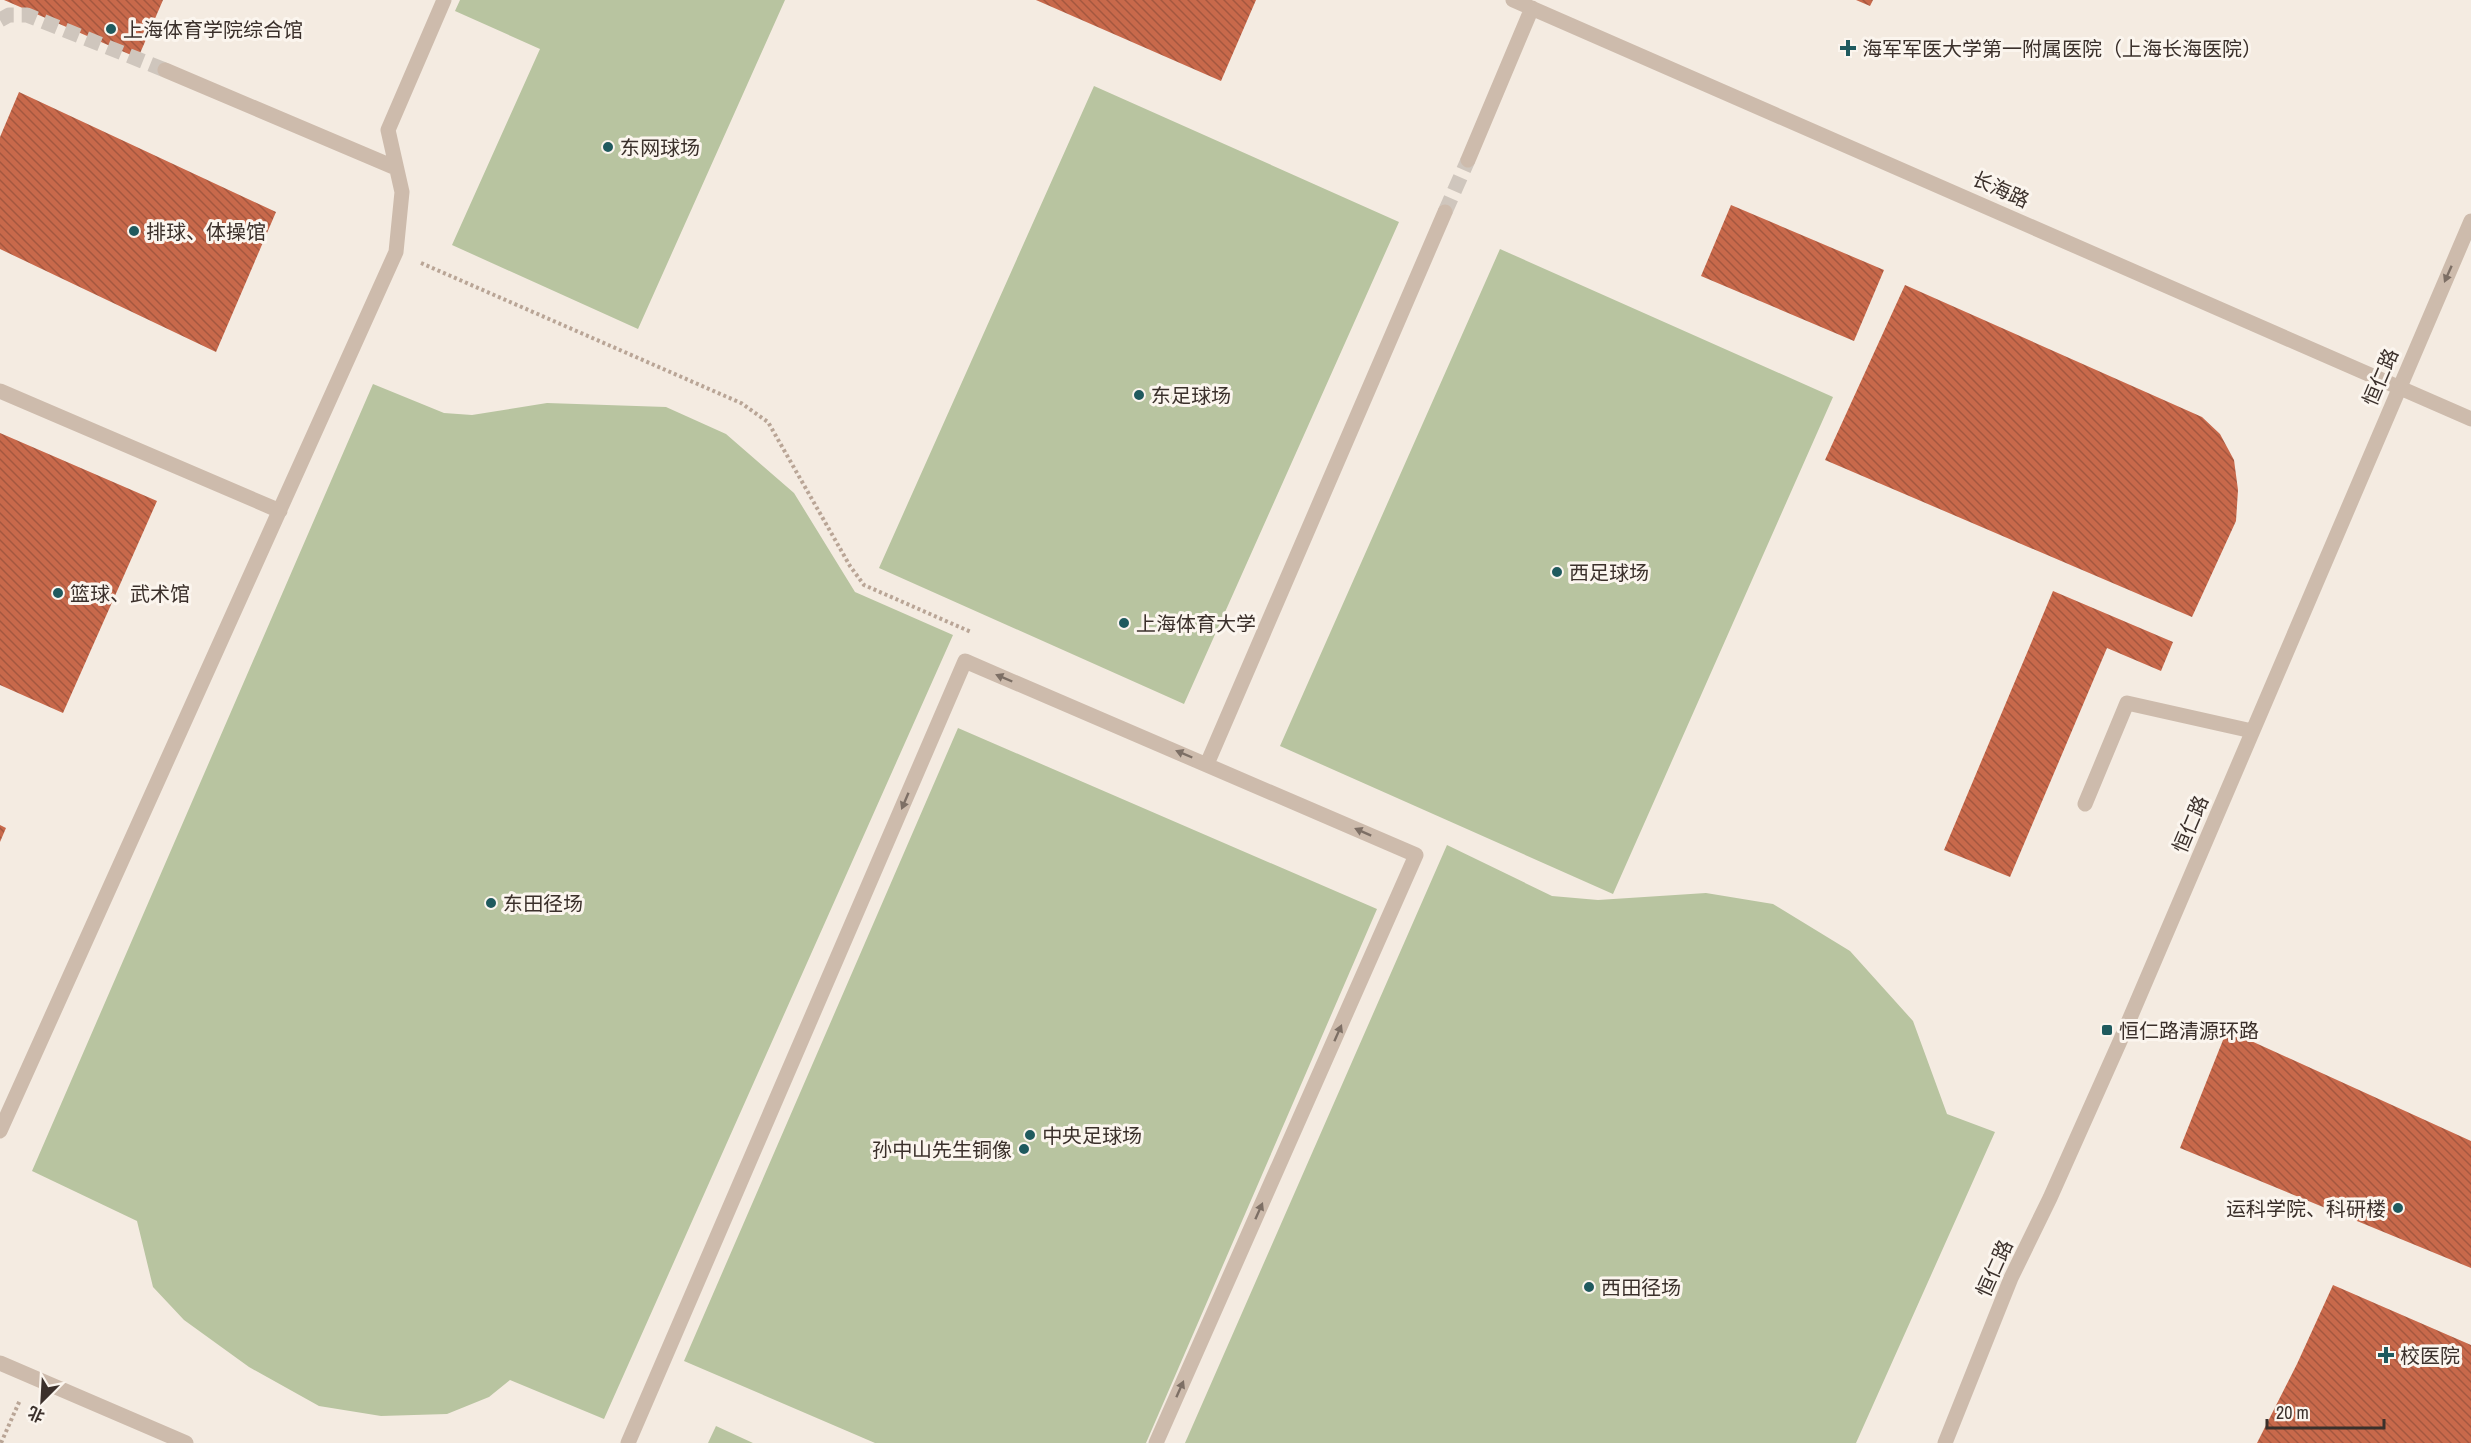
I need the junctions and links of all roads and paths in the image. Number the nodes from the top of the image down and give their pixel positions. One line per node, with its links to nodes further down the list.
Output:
1 (444, 0): 6 (street)
2 (1513, 0): 3 (street, 长海路)
3 (1532, 8): 5 (street); 10 (street, 长海路)
4 (165, 70): 6 (street)
5 (1468, 160)
6 (396, 168): 9 (street)
7 (1445, 212): 16 (street)
8 (2471, 221): 10 (street, 恒仁路, one-way to 10)
9 (396, 252): 13 (street); 14 (path)
10 (2398, 386): 12 (street, 长海路); 15 (street, 恒仁路)
11 (0, 391): 13 (street)
12 (2471, 419)
13 (280, 511): 18 (street)
14 (965, 661): 16 (street, one-way to 14); 23 (street, one-way to 23)
15 (2252, 731): 17 (street); 25 (street, 恒仁路)
16 (1207, 764): 24 (street, one-way to 16)
17 (2085, 804)
18 (0, 1131)
19 (0, 1363): 20 (street)
20 (30, 1376): 21 (path); 22 (street)
21 (1, 1443)
22 (186, 1443)
23 (628, 1443)
24 (1156, 1443)
25 (1945, 1443)

